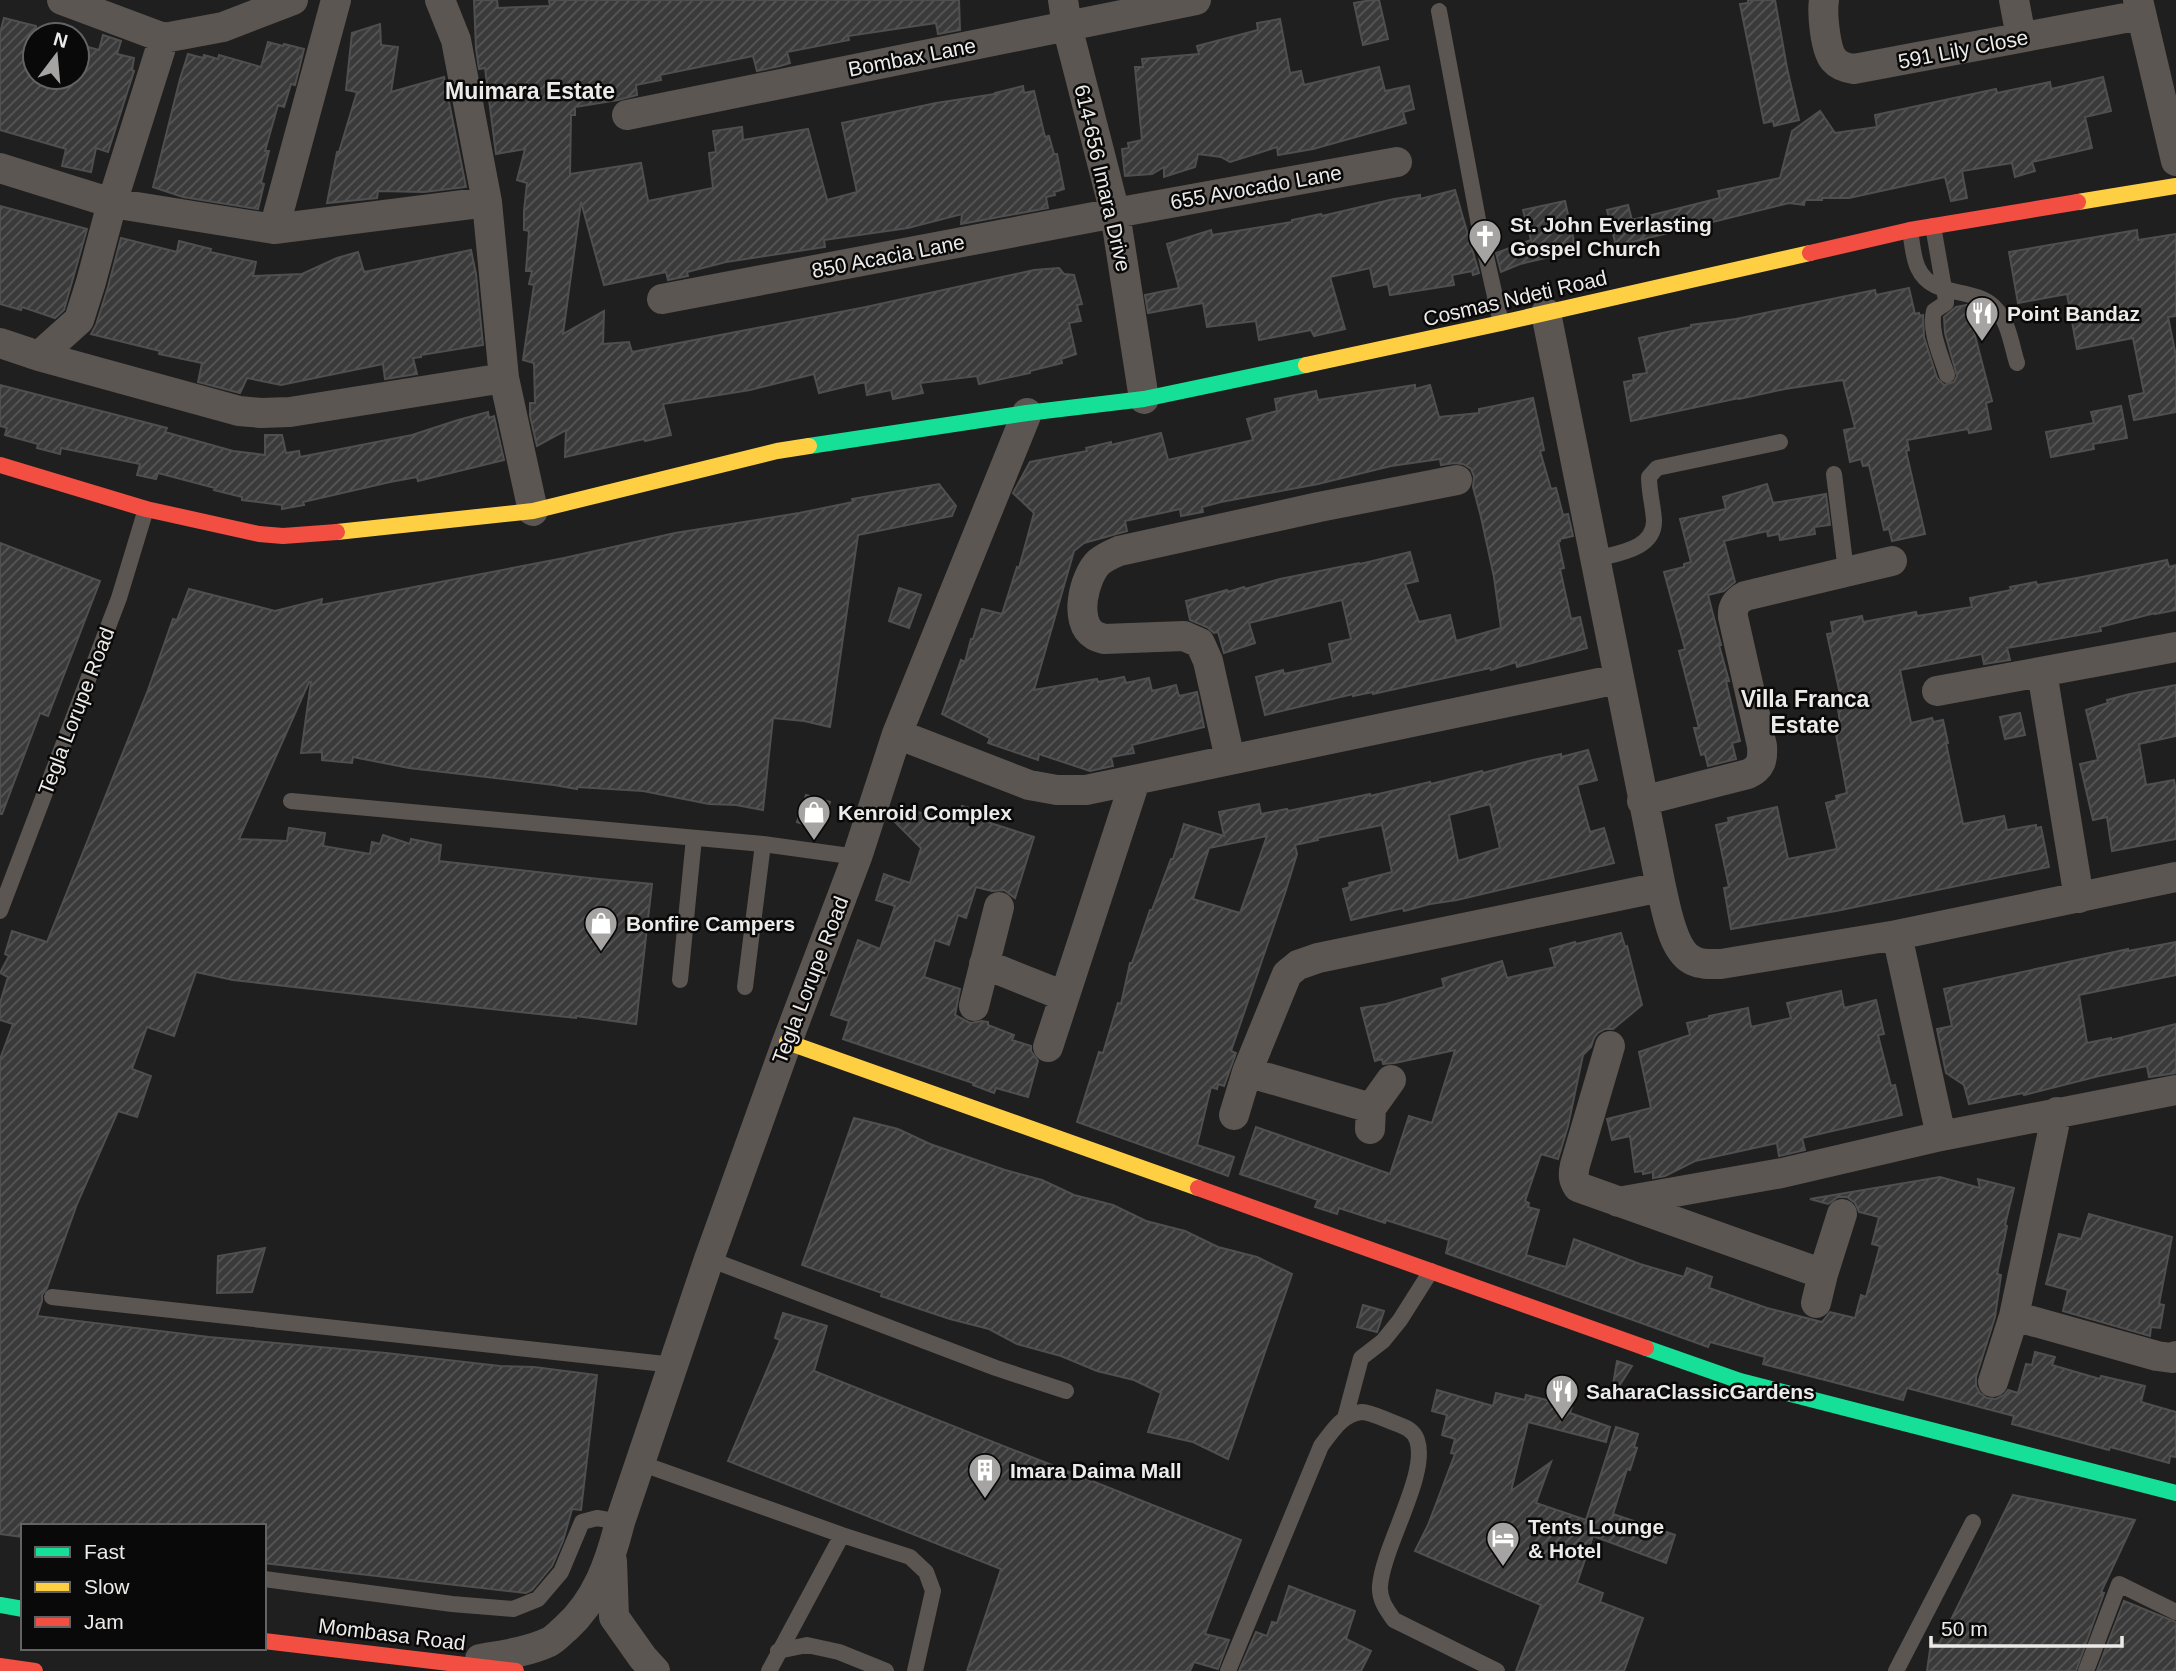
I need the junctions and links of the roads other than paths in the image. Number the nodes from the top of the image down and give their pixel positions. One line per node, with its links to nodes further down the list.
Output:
1 (62, 0): 12 (street)
2 (293, 0): 12 (street)
3 (336, 0): 22 (street)
4 (440, 0): 18 (street)
5 (1196, 0): 10 (street, Bombax Lane)
6 (2014, 0): 11 (street)
7 (1823, 7): 11 (street, 591 Lily Close)
8 (2140, 7): 11 (street, 591 Lily Close); 14 (street)
9 (1439, 11): 27 (lane)
10 (1065, 13): 13 (street, Bombax Lane); 20 (street, 614-656 Imara Drive)
11 (2021, 37)
12 (164, 38): 19 (street)
13 (628, 115)
14 (2176, 161)
15 (1397, 162): 20 (street, 655 Avocado Lane)
16 (0, 168): 19 (street)
17 (2176, 186): 21 (main road, Cosmas Ndeti Road)
18 (487, 202): 22 (street); 32 (street)
19 (112, 203): 22 (street); 29 (street)
20 (1115, 213): 25 (street, 850 Acacia Lane); 33 (street, 614-656 Imara Drive)
21 (1933, 226): 23 (main road, Cosmas Ndeti Road); 24 (lane)
22 (274, 229)
23 (1910, 230): 24 (lane); 26 (main road, Cosmas Ndeti Road)
24 (1945, 290): 30 (lane); 31 (lane)
25 (662, 299)
26 (1546, 313): 27 (main road, Cosmas Ndeti Road); 41 (street)
27 (1501, 323): 33 (main road, Cosmas Ndeti Road)
28 (0, 343): 29 (street)
29 (39, 356): 32 (street)
30 (2017, 362)
31 (1947, 375)
32 (504, 378): 40 (street)
33 (1144, 399): 34 (main road, Cosmas Ndeti Road)
34 (1027, 414): 40 (main road, Cosmas Ndeti Road); 48 (street, Tegla Lorupe Road)
35 (1780, 442): 41 (lane)
36 (0, 465): 39 (main road, Cosmas Ndeti Road)
37 (1834, 474): 43 (lane)
38 (1457, 480): 49 (street)
39 (146, 509): 40 (main road, Cosmas Ndeti Road); 60 (lane, Tegla Lorupe Road)
40 (533, 511)
41 (1596, 559): 46 (street)
42 (1892, 561): 43 (street)
43 (1846, 571): 52 (street)
44 (2176, 647): 45 (street)
45 (2042, 672): 47 (street); 58 (street)
46 (1618, 679): 49 (street); 52 (street)
47 (1937, 691)
48 (897, 734): 50 (street); 55 (street, Tegla Lorupe Road)
49 (1230, 759): 50 (street)
50 (1135, 781): 65 (street)
51 (291, 801): 53 (lane)
52 (1642, 801): 57 (street)
53 (694, 838): 54 (lane); 63 (lane)
54 (763, 844): 55 (lane); 64 (lane)
55 (857, 857): 67 (street, Tegla Lorupe Road)
56 (2176, 877): 58 (street)
57 (1661, 887): 61 (street); 70 (street)
58 (2079, 898): 61 (street)
59 (999, 907): 62 (street)
60 (0, 911)
61 (1896, 934): 75 (street)
62 (984, 964): 65 (street); 66 (street)
63 (680, 980)
64 (745, 987)
65 (1064, 996): 69 (street)
66 (974, 1006)
67 (787, 1042): 78 (street, Tegla Lorupe Road); 79 (main road)
68 (1610, 1046): 76 (street)
69 (1048, 1047)
70 (1247, 1072): 71 (street); 74 (street)
71 (1391, 1080)
72 (2176, 1090): 73 (street)
73 (2057, 1112): 75 (street); 83 (street)
74 (1234, 1115)
75 (1941, 1136): 76 (street)
76 (1618, 1202): 80 (street)
77 (1842, 1214): 80 (street)
78 (709, 1259): 85 (street, Tegla Lorupe Road); 87 (lane)
79 (1431, 1271): 88 (lane); 90 (main road)
80 (1823, 1274): 82 (street)
81 (52, 1297): 85 (lane)
82 (1816, 1303)
83 (2014, 1316): 84 (street); 86 (street)
84 (2176, 1356)
85 (674, 1365): 89 (street, Tegla Lorupe Road)
86 (1993, 1382)
87 (1066, 1391)
88 (1345, 1418): 109 (lane); 110 (lane)
89 (640, 1463): 91 (street, Tegla Lorupe Road); 93 (lane)
90 (2176, 1493)
91 (620, 1522): 94 (street, Tegla Lorupe Road); 95 (lane)
92 (1973, 1522): 111 (lane)
93 (842, 1535): 100 (lane); 108 (lane)
94 (612, 1554): 101 (street, Tegla Lorupe Road); 105 (street, Tegla Lorupe Road)
95 (266, 1579)
96 (0, 1605): 97 (main road)
97 (21, 1609)
98 (2176, 1612): 112 (lane)
99 (266, 1641): 101 (main road, Mombasa Road)
100 (778, 1651): 106 (lane); 107 (lane)
101 (456, 1662): 104 (main road, Mombasa Road)
102 (0, 1666): 103 (main road)
103 (35, 1671)
104 (516, 1671)
105 (655, 1671)
106 (769, 1671)
107 (886, 1671)
108 (915, 1671)
109 (1228, 1671)
110 (1497, 1671)
111 (1896, 1671)
112 (2086, 1671)

